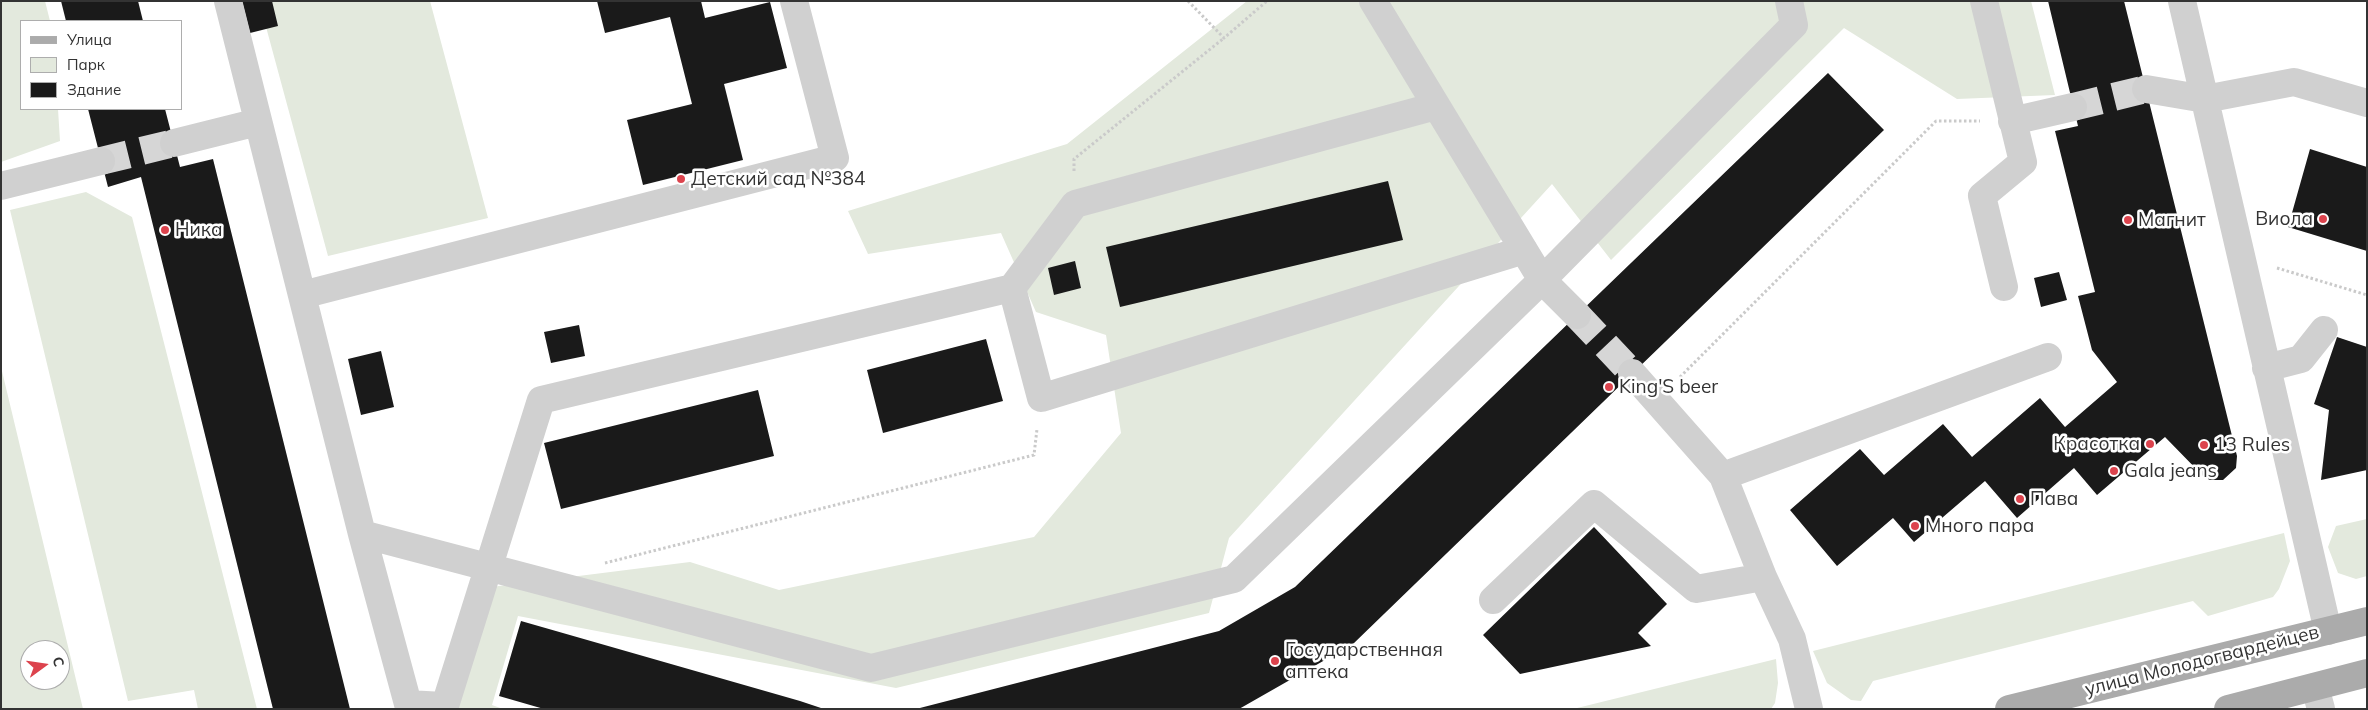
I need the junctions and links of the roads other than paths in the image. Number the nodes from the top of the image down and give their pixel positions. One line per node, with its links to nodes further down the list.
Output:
1 (228, 1): 12 (lane)
2 (794, 1): 21 (lane)
3 (1373, 1): 10 (lane)
4 (1789, 1): 18 (lane)
5 (1984, 1): 13 (lane)
6 (2182, 1): 8 (lane)
7 (2146, 89): 8 (lane)
8 (2205, 99): 9 (lane); 25 (lane)
9 (2367, 103)
10 (1436, 106): 17 (lane); 20 (lane)
11 (2073, 107): 13 (lane)
12 (258, 122): 14 (lane); 21 (lane)
13 (2012, 122): 19 (lane)
14 (174, 143)
15 (101, 161): 16 (lane)
16 (1, 186)
17 (1524, 250): 18 (lane); 20 (lane)
18 (1542, 280): 22 (lane); 29 (lane)
19 (2004, 287)
20 (1012, 288): 29 (lane)
21 (302, 295): 28 (lane)
22 (1577, 315)
23 (2324, 330): 25 (lane)
24 (2048, 357): 27 (lane)
25 (2266, 368): 33 (lane)
26 (1632, 373): 27 (lane)
27 (1723, 476): 30 (lane)
28 (362, 534): 29 (lane); 36 (lane)
29 (487, 567): 36 (lane)
30 (1763, 577): 31 (lane); 37 (lane)
31 (1493, 600)
32 (2367, 621): 33 (main road, улица Молодогвардейцев)
33 (2328, 631): 38 (main road, улица Молодогвардейцев)
34 (2367, 673): 35 (main road)
35 (2318, 698): 39 (main road)
36 (443, 708)
37 (1810, 709)
38 (2009, 709)
39 (2228, 709)

